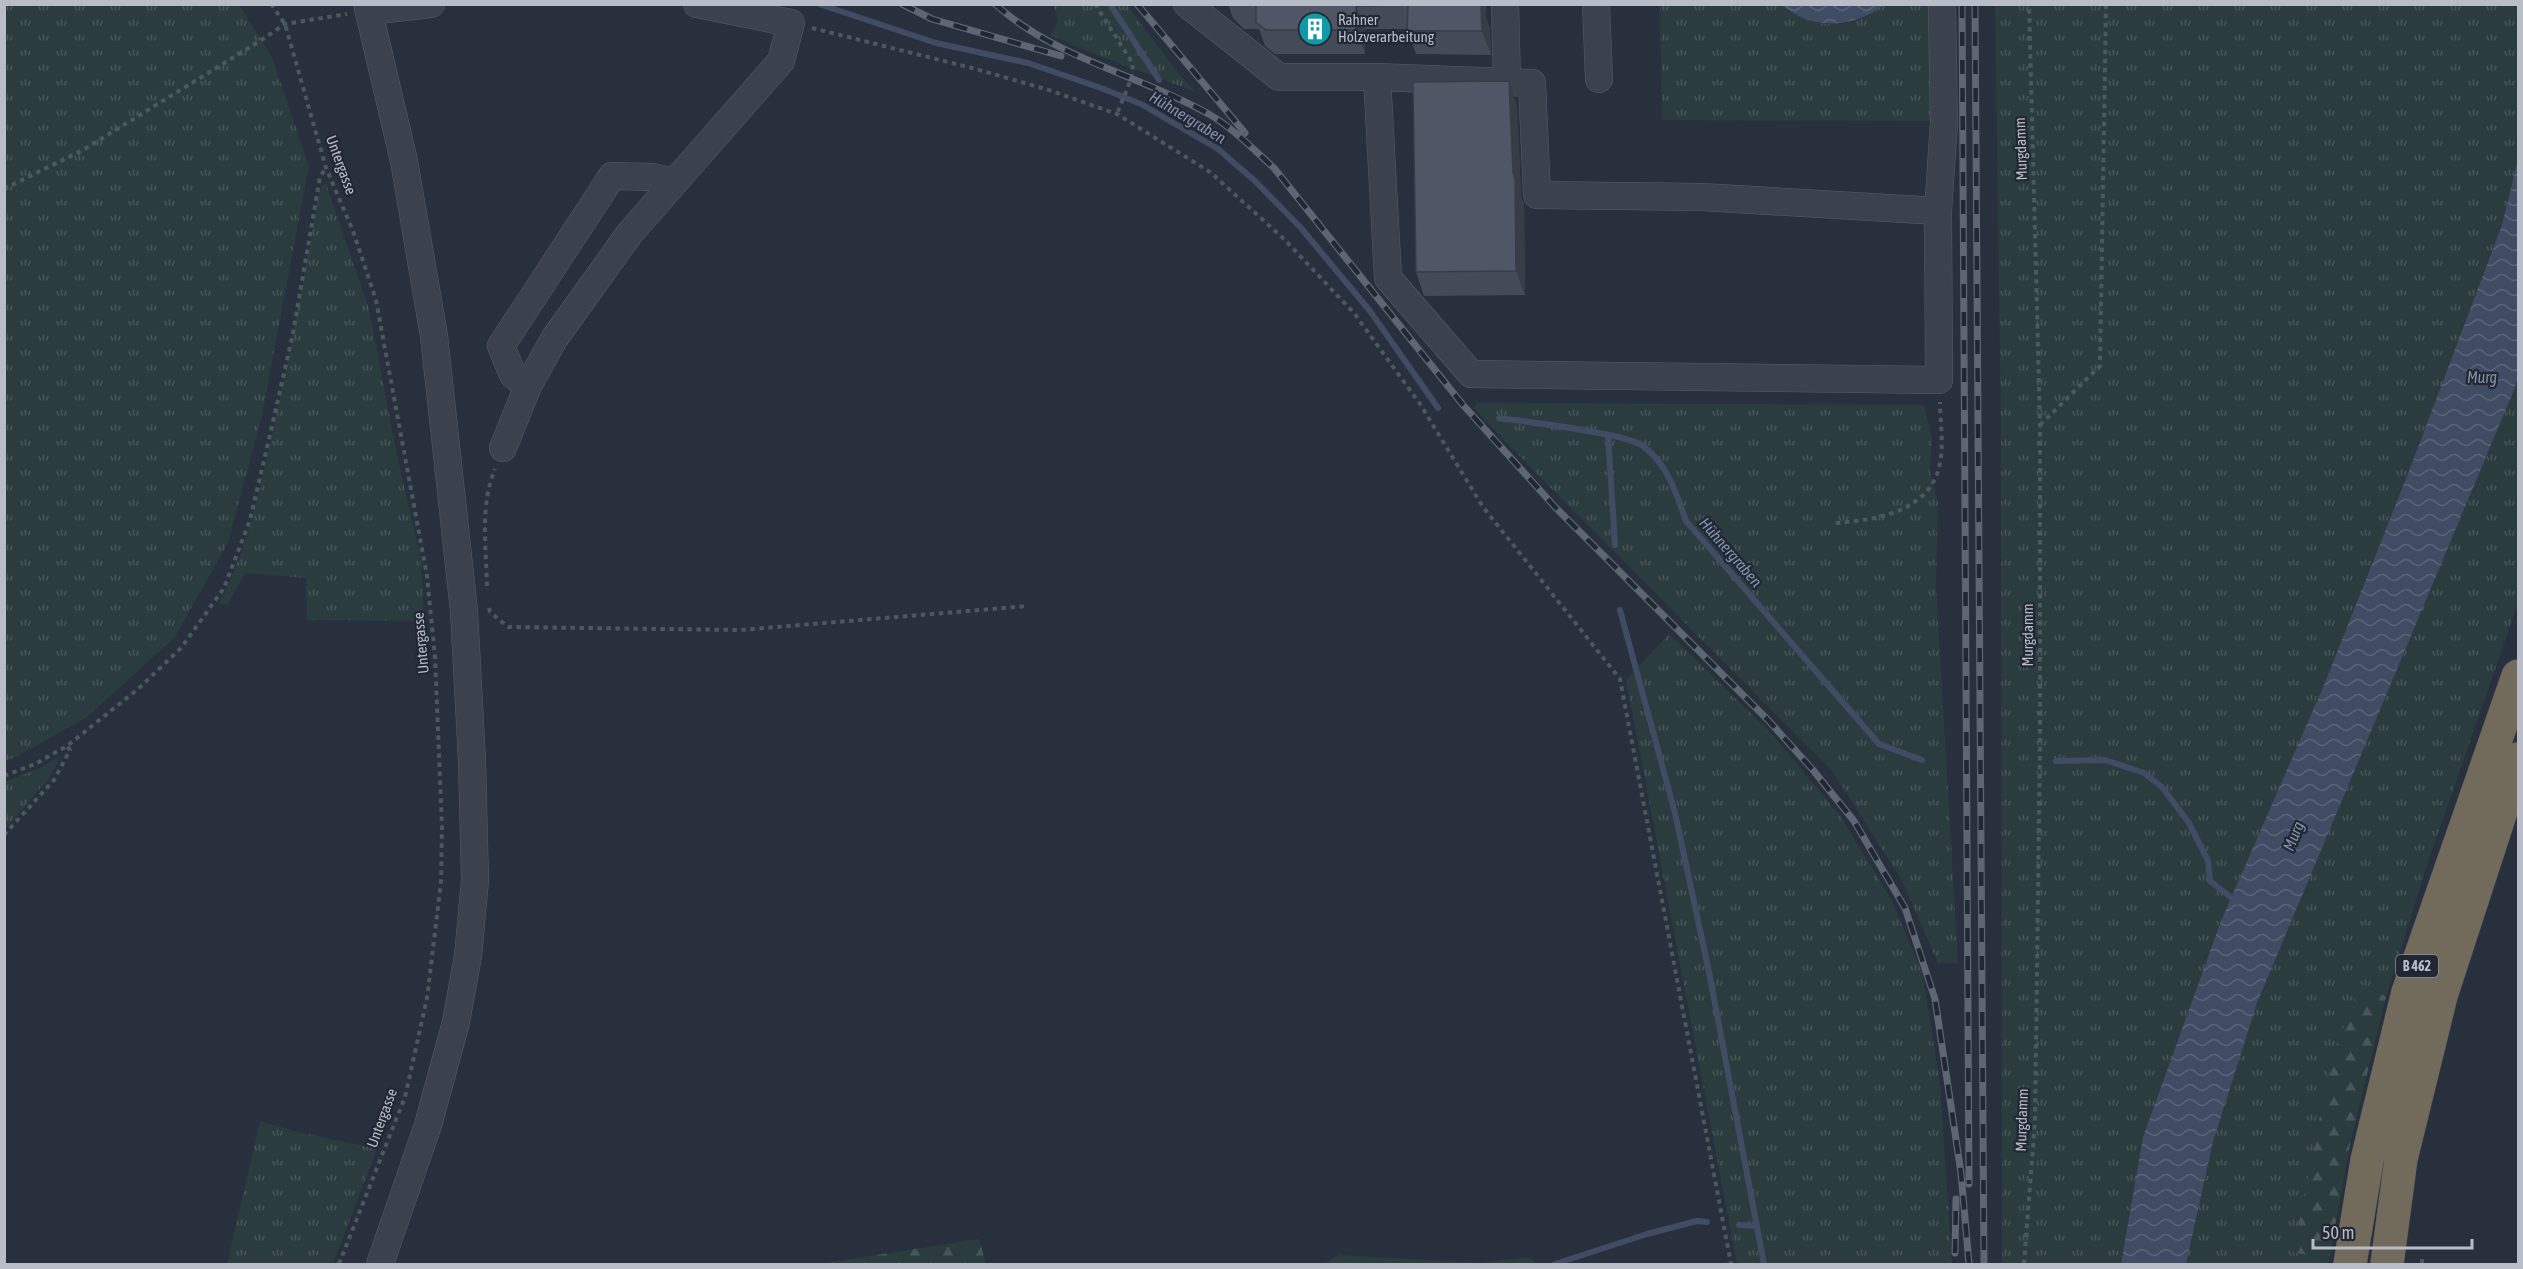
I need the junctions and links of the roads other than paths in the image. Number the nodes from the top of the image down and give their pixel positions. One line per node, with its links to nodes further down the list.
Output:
1 (430, 4): 7 (street)
2 (697, 4): 11 (street)
3 (1187, 4): 8 (street)
4 (1505, 4): 10 (street)
5 (1596, 4): 9 (street)
6 (1942, 4): 12 (street)
7 (368, 8): 17 (street)
8 (1377, 77): 10 (street); 12 (street)
9 (1599, 79)
10 (1507, 82): 12 (street)
11 (674, 182): 13 (street); 13 (street)
12 (1938, 211)
13 (528, 386): 14 (street)
14 (503, 448)
15 (2518, 676): 18 (highway, B 462)
16 (2518, 759): 19 (highway, B 462)
17 (380, 1264)
18 (2350, 1264)
19 (2387, 1264)

